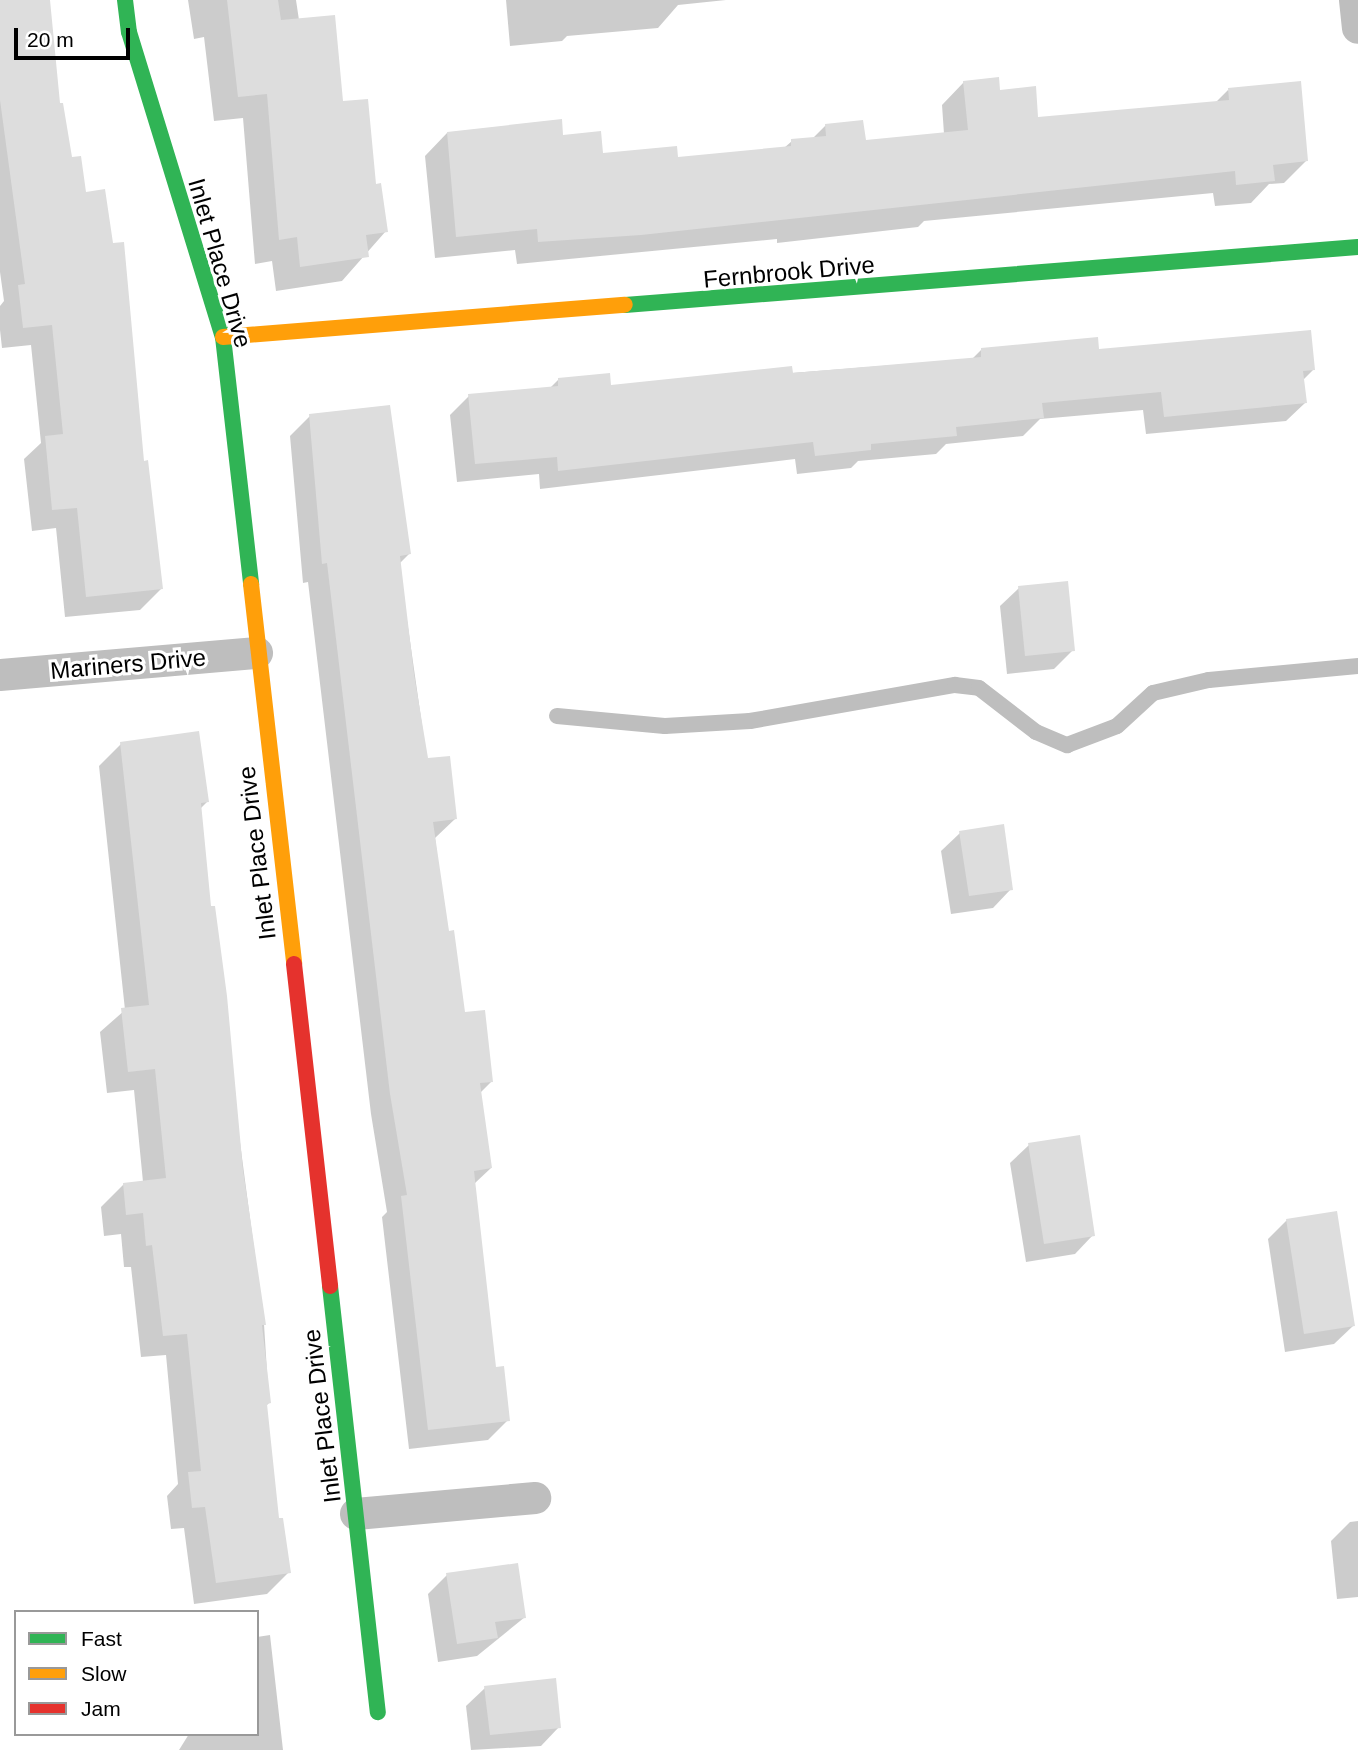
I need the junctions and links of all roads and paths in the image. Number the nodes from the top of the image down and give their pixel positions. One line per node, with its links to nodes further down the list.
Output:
1 (125, 0): 5 (street, Inlet Place Drive)
2 (1355, 0): 3 (street)
3 (1358, 28)
4 (1358, 247): 5 (street, Fernbrook Drive)
5 (223, 337): 6 (street, Inlet Place Drive)
6 (257, 653): 8 (street, Mariners Drive); 11 (street, Inlet Place Drive)
7 (1358, 666): 9 (lane)
8 (0, 675)
9 (557, 716)
10 (536, 1498): 11 (street)
11 (356, 1514): 12 (street, Inlet Place Drive)
12 (378, 1712)

